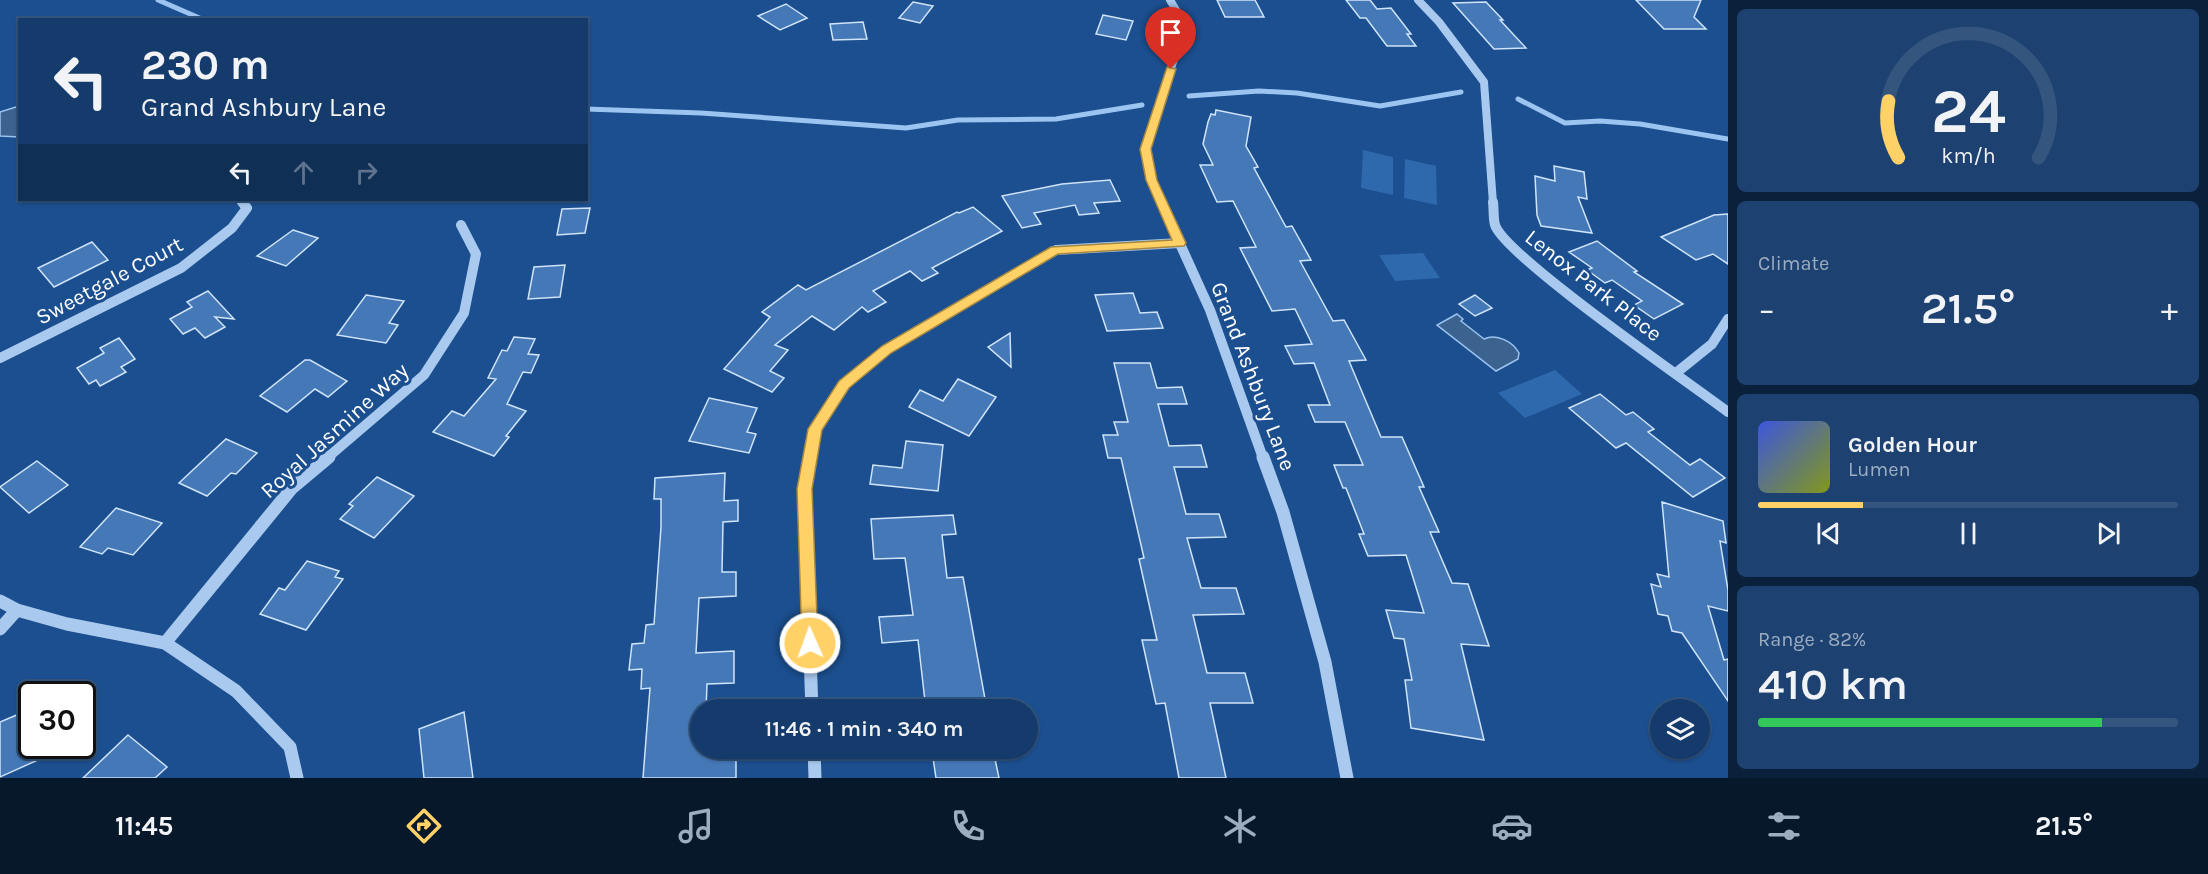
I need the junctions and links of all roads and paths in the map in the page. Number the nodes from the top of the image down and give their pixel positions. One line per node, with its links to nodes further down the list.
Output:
1 (1170, 0): 5 (street, Grand Ashbury Lane)
2 (1418, 0): 8 (street, Lenox Park Place)
3 (242, 201): 7 (street, Sweetgale Court)
4 (461, 225): 13 (street, Royal Jasmine Way)
5 (1180, 243): 14 (street); 18 (street, Grand Ashbury Lane)
6 (1728, 319): 8 (street)
7 (0, 358)
8 (1676, 373): 9 (street, Lenox Park Place)
9 (1728, 412)
10 (0, 601): 11 (street)
11 (17, 610): 12 (street); 13 (street)
12 (0, 629)
13 (165, 643): 16 (street)
14 (812, 699)
15 (814, 759): 17 (street)
16 (297, 778)
17 (815, 778)
18 (1347, 778)

